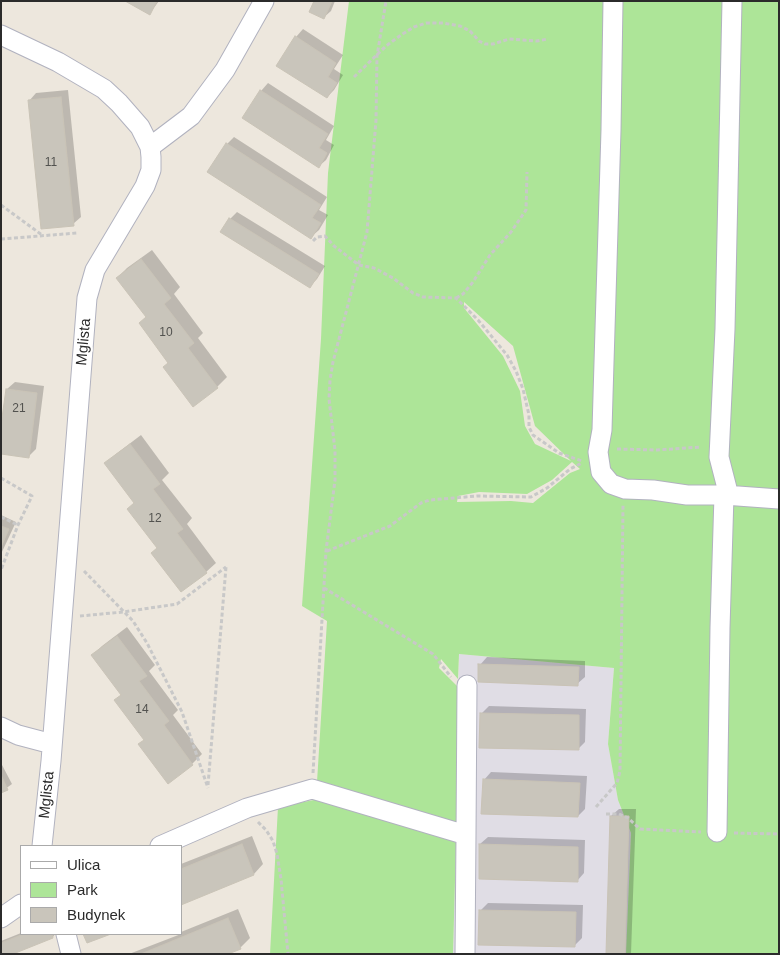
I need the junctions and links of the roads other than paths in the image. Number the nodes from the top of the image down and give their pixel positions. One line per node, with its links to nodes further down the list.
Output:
1 (264, 1): 5 (street)
2 (613, 1): 6 (street)
3 (732, 1): 6 (street)
4 (1, 35): 5 (street, Mglista)
5 (150, 147): 10 (street, Mglista)
6 (726, 495): 7 (street); 11 (street)
7 (779, 499)
8 (467, 686): 12 (street)
9 (1, 727): 10 (street)
10 (52, 744): 13 (street, Mglista)
11 (717, 832)
12 (466, 835): 14 (street); 19 (street)
13 (42, 845)
14 (162, 845)
15 (20, 905): 16 (street)
16 (1, 918)
17 (66, 935): 18 (street)
18 (71, 954)
19 (465, 954)

